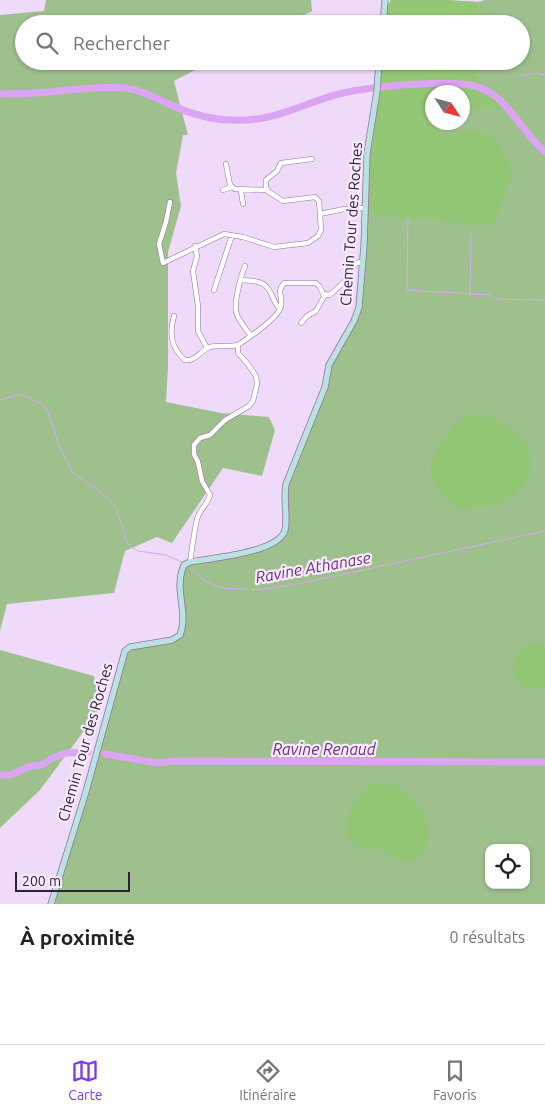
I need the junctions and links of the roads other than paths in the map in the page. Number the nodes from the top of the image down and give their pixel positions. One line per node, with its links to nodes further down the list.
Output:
1 (386, 0): 2 (street)
2 (384, 15)
3 (379, 70): 12 (street, Chemin Tour des Roches)
4 (312, 159): 9 (street)
5 (226, 164): 6 (street)
6 (232, 187): 7 (street); 8 (street)
7 (223, 190)
8 (241, 191): 9 (street); 11 (street)
9 (269, 191): 13 (street)
10 (170, 202): 15 (street)
11 (243, 204)
12 (364, 208): 13 (street); 16 (street, Chemin Tour des Roches)
13 (320, 214): 14 (street)
14 (232, 235): 15 (street); 19 (street)
15 (196, 246): 26 (street)
16 (362, 262): 20 (street); 27 (street, Chemin Tour des Roches)
17 (245, 266): 18 (street)
18 (241, 280): 21 (street); 24 (street)
19 (214, 290)
20 (325, 295): 21 (street); 23 (street)
21 (280, 309): 24 (street)
22 (174, 316): 26 (street)
23 (301, 323)
24 (251, 336): 25 (street)
25 (238, 345): 26 (street); 27 (street)
26 (207, 348)
27 (190, 562): 28 (street, Chemin Tour des Roches)
28 (51, 904)

